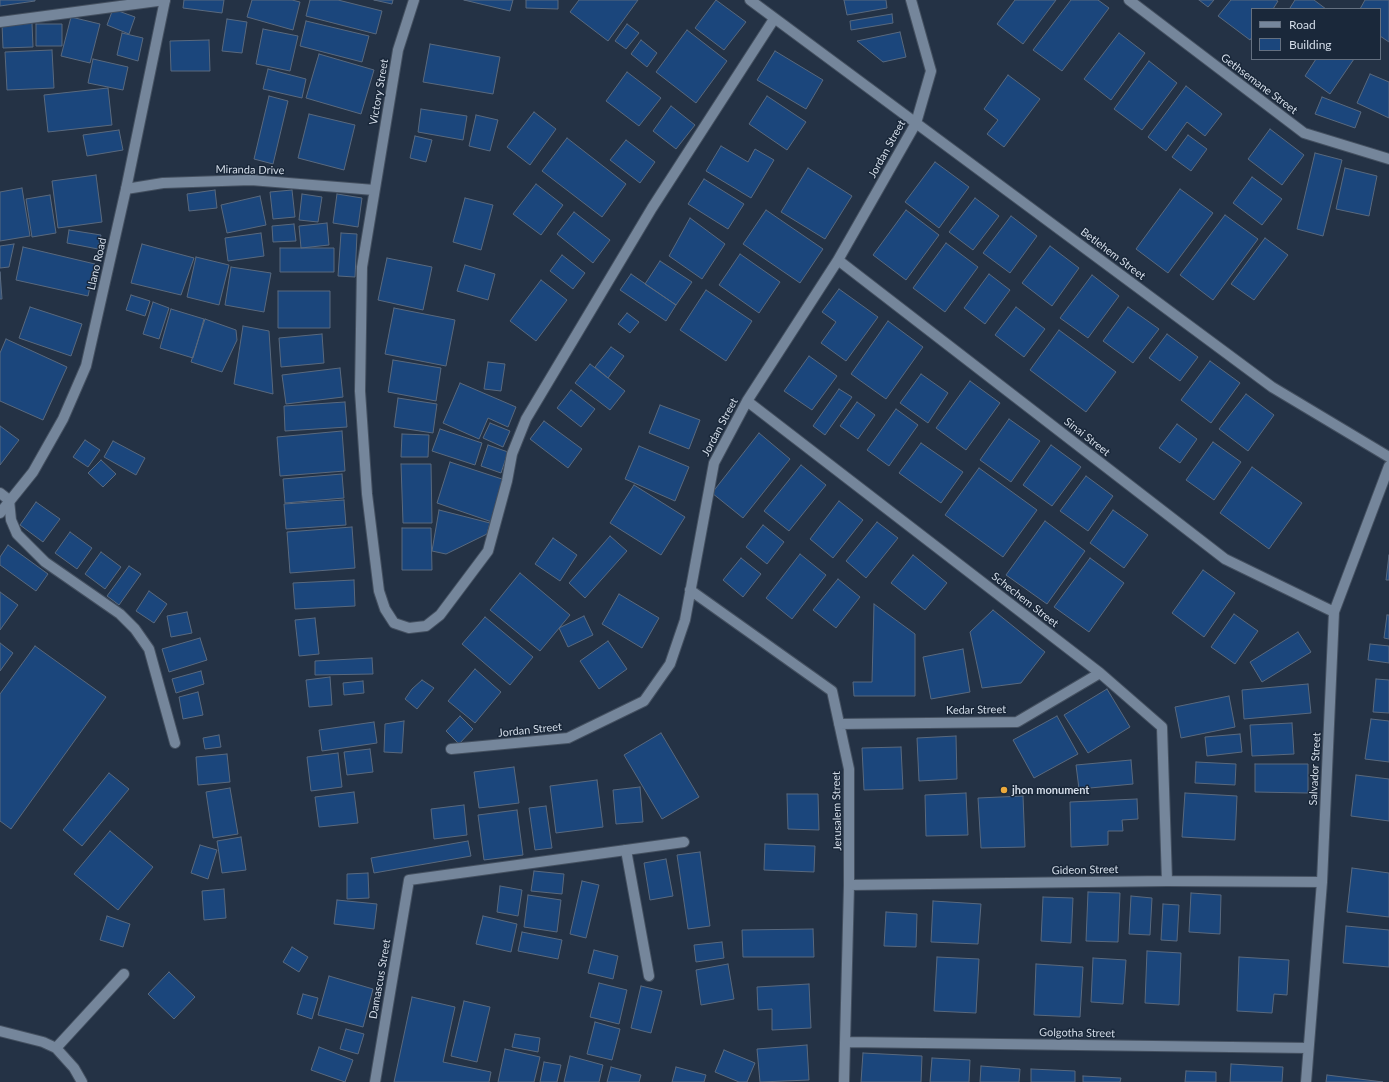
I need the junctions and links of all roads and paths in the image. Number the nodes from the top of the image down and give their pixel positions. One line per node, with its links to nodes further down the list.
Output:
1 (165, 0): 7 (street); 10 (street, Llano Road)
2 (414, 0): 11 (street, Victory Street)
3 (750, 0): 6 (street, Betlehem Street)
4 (911, 0): 8 (street, Jordan Street)
5 (1129, 0): 9 (street, Gethsemane Street)
6 (774, 19): 8 (street, Betlehem Street); 11 (street, Victory Street)
7 (0, 22)
8 (916, 122): 12 (street, Jordan Street); 14 (street, Betlehem Street)
9 (1389, 158)
10 (126, 189): 11 (street, Miranda Drive); 17 (street, Llano Road)
11 (374, 190)
12 (838, 260): 13 (street, Jordan Street); 20 (street, Sinai Street)
13 (747, 401): 19 (street, Jordan Street); 21 (street, Schechem Street)
14 (1389, 457)
15 (1389, 466): 20 (street, Salvador Street)
16 (0, 493): 17 (street)
17 (9, 500): 18 (street, Llano Road); 23 (street)
18 (0, 513)
19 (690, 590): 22 (street, Jerusalem Street); 24 (street, Jordan Street)
20 (1334, 612): 28 (street, Salvador Street)
21 (1100, 673): 22 (street, Kedar Street); 27 (street, Schechem Street)
22 (839, 724): 29 (street, Jerusalem Street)
23 (175, 743)
24 (451, 749)
25 (684, 842): 26 (street)
26 (626, 850): 31 (street); 37 (street, Damascus Street)
27 (1167, 881): 28 (street, Gideon Street); 29 (street, Gideon Street)
28 (1322, 882): 35 (street, Salvador Street)
29 (849, 886): 33 (street, Jerusalem Street)
30 (124, 974): 34 (street)
31 (649, 976)
32 (0, 1031): 34 (street)
33 (846, 1042): 35 (street, Golgotha Street); 38 (street, Jerusalem Street)
34 (56, 1048): 36 (street)
35 (1308, 1048): 39 (street, Salvador Street)
36 (82, 1082)
37 (375, 1082)
38 (844, 1082)
39 (1306, 1082)

